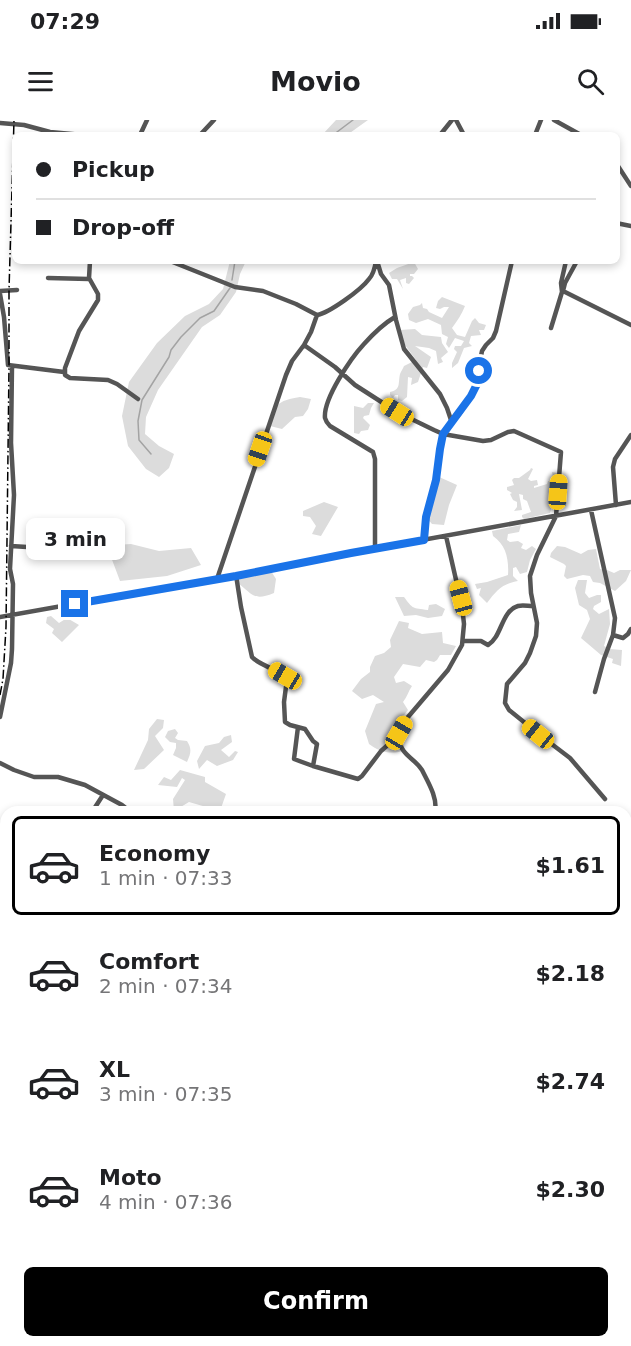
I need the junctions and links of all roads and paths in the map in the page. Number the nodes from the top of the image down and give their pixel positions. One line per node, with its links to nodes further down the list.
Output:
1 (213, 120): 6 (street)
2 (454, 120): 7 (street)
3 (554, 120): 8 (street)
4 (0, 123): 5 (street)
5 (52, 132)
6 (204, 132)
7 (443, 132)
8 (576, 132)
9 (620, 169): 10 (street)
10 (631, 186)
11 (90, 264): 19 (street)
12 (178, 264): 22 (street)
13 (375, 264): 22 (street)
14 (377, 264): 23 (street)
15 (511, 264): 32 (street)
16 (565, 264): 25 (street)
17 (575, 264): 24 (street)
18 (48, 278): 19 (street)
19 (89, 279): 29 (street)
20 (17, 290): 21 (street)
21 (0, 293): 28 (street)
22 (317, 315): 26 (street)
23 (395, 316): 30 (street); 32 (street)
24 (631, 325)
25 (551, 328)
26 (304, 345): 30 (street); 45 (street)
27 (2, 363): 28 (street)
28 (10, 365): 29 (street); 41 (street)
29 (64, 372): 31 (street)
30 (342, 374): 33 (street); 42 (street)
31 (138, 399)
32 (452, 423): 33 (street)
33 (443, 434): 38 (street); 40 (street)
34 (631, 435): 36 (street)
35 (631, 502): 36 (street)
36 (616, 505): 37 (street)
37 (591, 510): 38 (street); 50 (street)
38 (556, 516): 39 (street); 46 (street)
39 (446, 536): 40 (street); 51 (street)
40 (424, 540): 42 (street)
41 (11, 546): 43 (street); 47 (street)
42 (375, 549): 44 (street)
43 (92, 552)
44 (236, 576): 45 (street); 54 (street)
45 (217, 579): 47 (street)
46 (533, 606): 51 (street); 59 (street)
47 (12, 616): 48 (street); 53 (street)
48 (0, 617)
49 (631, 629): 50 (street)
50 (613, 635): 52 (street)
51 (463, 641): 55 (street)
52 (595, 692)
53 (0, 717)
54 (297, 727): 57 (street); 57 (street)
55 (398, 736): 57 (street); 62 (street)
56 (0, 763): 58 (street)
57 (313, 766)
58 (103, 795): 60 (street); 61 (street)
59 (605, 799)
60 (96, 806)
61 (123, 806)
62 (436, 806)

